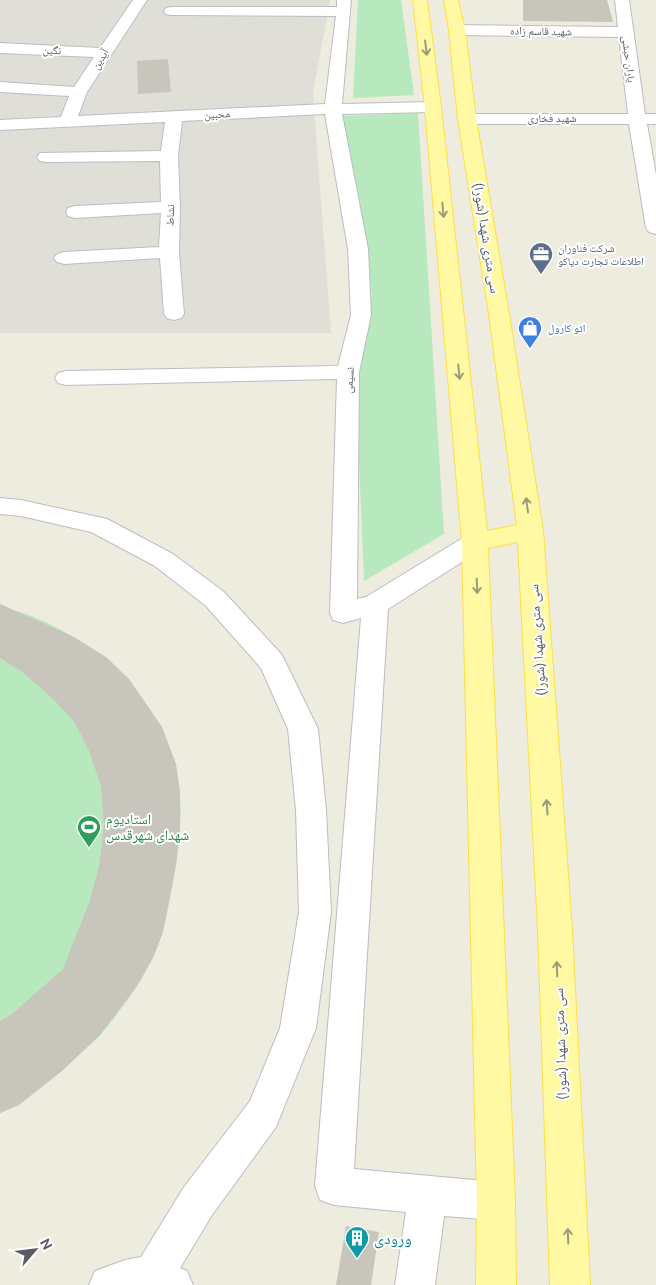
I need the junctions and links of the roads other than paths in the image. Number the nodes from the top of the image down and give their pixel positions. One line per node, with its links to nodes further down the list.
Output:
1 (140, 0): 10 (street, آیدین)
2 (420, 0): 13 (main road, one-way to 13)
3 (451, 0): 7 (main road, سی متری شهدا (شورا))
4 (622, 0): 8 (street, یاران حبشی)
5 (344, 6): 6 (street); 14 (street, نسیمی)
6 (171, 11)
7 (457, 30): 8 (street, شهید قاسم زاده); 17 (main road, سی متری شهدا (شورا))
8 (626, 32): 16 (street, یاران حبشی)
9 (0, 48): 10 (street, نگین)
10 (104, 53): 12 (street, آیدین)
11 (0, 87): 12 (street)
12 (79, 92): 19 (street, آیدین)
13 (433, 107): 14 (street, محبین); 33 (main road, one-way to 33)
14 (333, 109): 15 (street, محبین); 29 (street, نسیمی)
15 (174, 116): 19 (street, محبین); 21 (street, نشاط)
16 (637, 118): 17 (street, شهید فخاری); 18 (street, شهید فخاری); 25 (street, یاران حبشی)
17 (467, 119): 32 (main road, سی متری شهدا (شورا), one-way to 17)
18 (656, 119)
19 (67, 122): 20 (street, محبین)
20 (0, 124)
21 (169, 156): 22 (street); 23 (street, نشاط)
22 (46, 157)
23 (172, 207): 24 (street); 26 (street, نشاط)
24 (75, 212)
25 (656, 228)
26 (169, 252): 27 (street); 28 (street, نشاط)
27 (64, 258)
28 (174, 314)
29 (348, 372): 30 (street); 34 (street, نسیمی)
30 (66, 378)
31 (0, 506): 37 (street)
32 (530, 531): 33 (main road); 41 (main road, سی متری شهدا (شورا), one-way to 32)
33 (475, 542): 34 (street, نسیمی); 36 (main road, one-way to 36)
34 (375, 604): 35 (street)
35 (428, 1194): 36 (street); 39 (street)
36 (496, 1201): 40 (main road)
37 (162, 1281): 38 (street)
38 (108, 1285)
39 (415, 1285)
40 (496, 1285)
41 (570, 1285)

